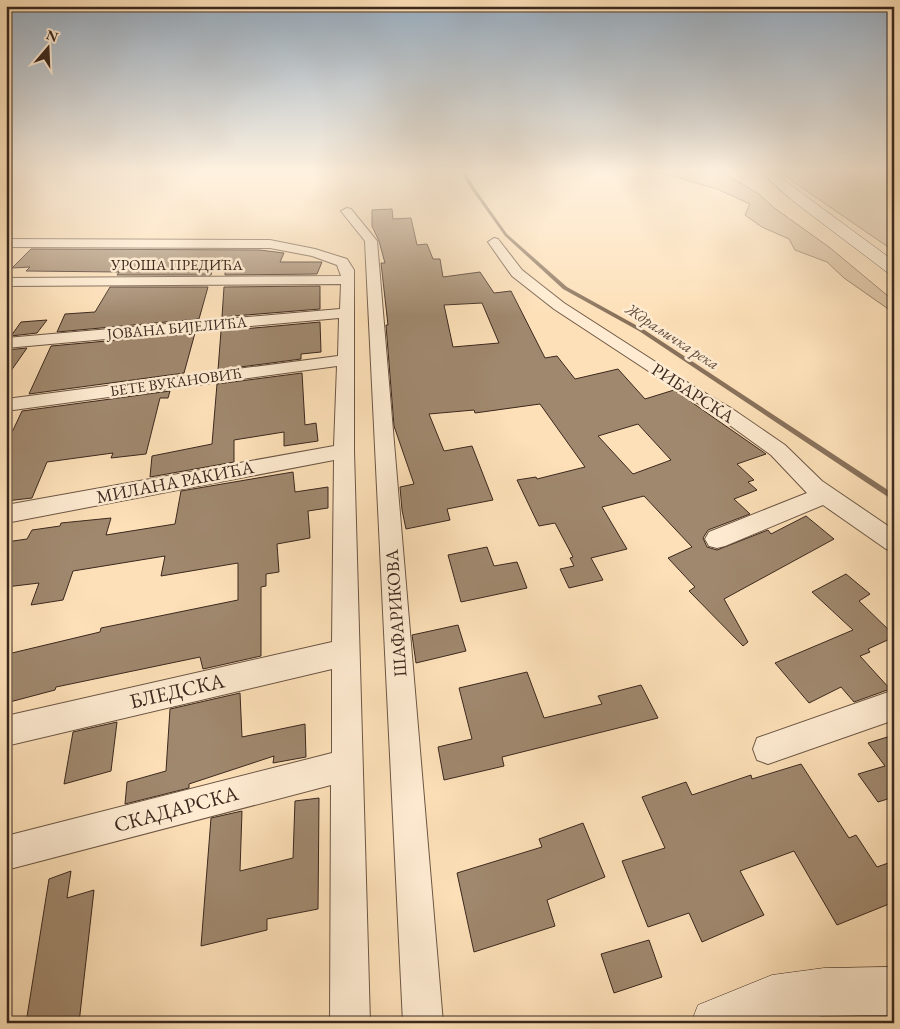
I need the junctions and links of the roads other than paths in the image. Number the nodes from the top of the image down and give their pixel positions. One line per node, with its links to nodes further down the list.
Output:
1 (355, 220): 25 (street, ШАФАРИКОВА)
2 (828, 220): 5 (main road)
3 (494, 242): 13 (street, РИБАРСКА)
4 (6, 243): 6 (street)
5 (894, 269)
6 (345, 271): 7 (street, УРОША ПРЕДИЋА); 8 (street)
7 (6, 282)
8 (347, 313): 9 (street, ЈОВАНА БИЈЕЛИЋА); 10 (street)
9 (6, 343)
10 (346, 360): 11 (street, БЕТЕ ВУКАНОВИЋ); 12 (street)
11 (6, 405)
12 (344, 451): 14 (street, МИЛАНА РАКИЋА); 17 (street)
13 (825, 495): 15 (street); 16 (street, РИБАРСКА)
14 (6, 514)
15 (717, 540)
16 (894, 542)
17 (347, 652): 19 (street, БЛЕДСКА); 21 (street)
18 (894, 705): 20 (street)
19 (6, 731)
20 (768, 749)
21 (346, 765): 22 (street, СКАДАРСКА); 24 (street)
22 (6, 853)
23 (894, 991): 26 (main road)
24 (350, 1023)
25 (423, 1023)
26 (716, 1023)

